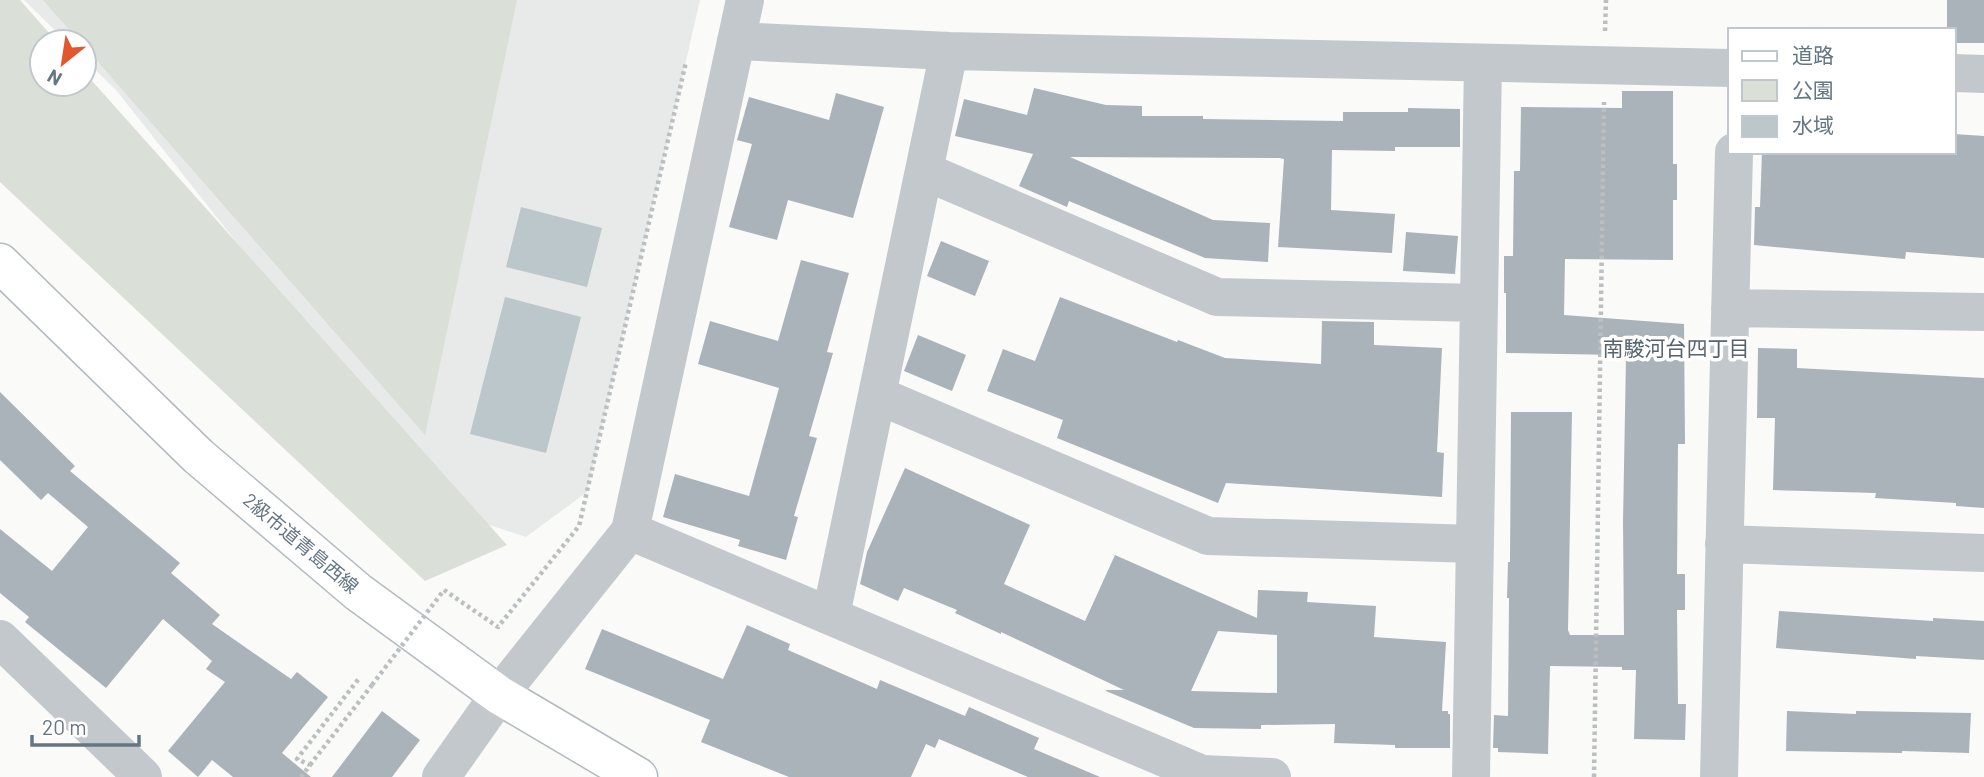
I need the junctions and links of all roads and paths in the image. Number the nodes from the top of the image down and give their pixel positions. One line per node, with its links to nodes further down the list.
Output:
1 (745, 0): 3 (street)
2 (1606, 0): 7 (path)
3 (736, 41): 4 (street); 18 (street)
4 (949, 51): 6 (street); 12 (street)
5 (686, 62): 26 (path, bridge)
6 (1483, 64): 7 (street); 14 (street)
7 (1605, 67): 8 (street); 33 (path)
8 (1728, 68)
9 (1956, 73): 10 (street)
10 (1984, 74)
11 (1734, 154): 15 (street)
12 (923, 172): 14 (street); 17 (street)
13 (0, 263): 25 (street, 2級市道青島西線)
14 (1479, 303): 19 (street)
15 (1730, 308): 16 (street); 20 (street)
16 (1984, 312)
17 (877, 396): 19 (street); 22 (street)
18 (630, 531): 22 (street); 25 (street)
19 (1475, 544): 32 (street)
20 (1724, 544): 21 (street); 34 (street)
21 (1984, 553)
22 (831, 615): 31 (street)
23 (0, 639): 27 (street)
24 (360, 677): 26 (path)
25 (499, 695): 29 (street); 30 (street, 2級市道青島西線)
26 (310, 765): 28 (path)
27 (143, 777)
28 (301, 777)
29 (441, 777)
30 (638, 777)
31 (1272, 777)
32 (1471, 777)
33 (1594, 777)
34 (1719, 777)

